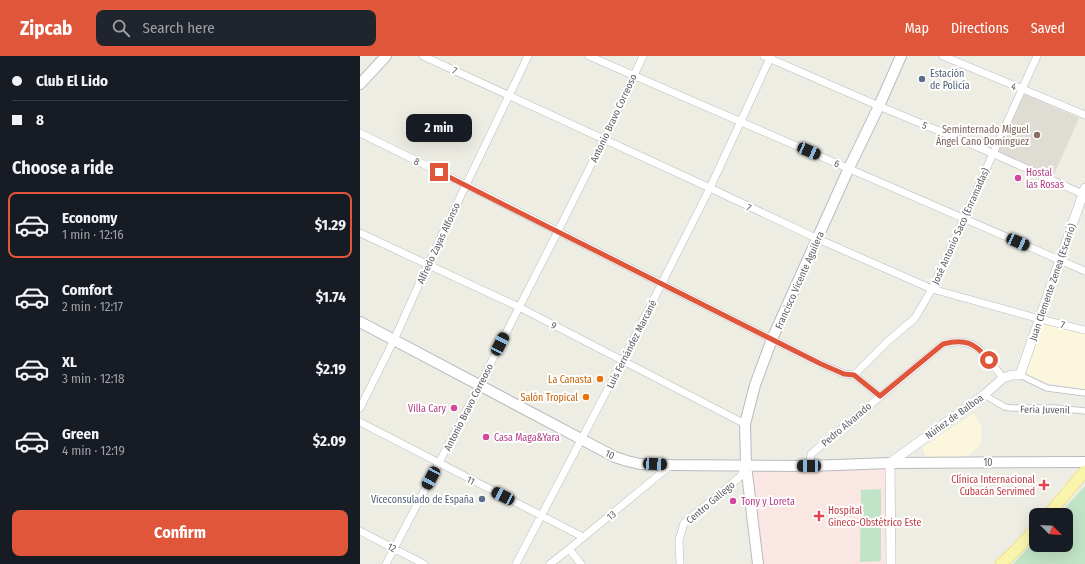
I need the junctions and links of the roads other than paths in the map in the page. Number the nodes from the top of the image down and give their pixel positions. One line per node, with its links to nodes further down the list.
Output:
1 (386, 56): 11 (main road)
2 (424, 56): 13 (street, 7)
3 (528, 56): 13 (street, Alfredo Zayas Alfonso)
4 (589, 56): 10 (street, 6)
5 (643, 56): 10 (street, Antonio Bravo Correoso)
6 (901, 56): 14 (main road, Francisco Vicente Aguilera)
7 (942, 56): 12 (street, 4)
8 (1037, 56): 12 (street, José Antonio Saco (Enramadas))
9 (769, 57): 14 (street, 5); 16 (street, Luis Fernández Marcané)
10 (634, 75): 16 (street, 6); 18 (street, Antonio Bravo Correoso)
11 (360, 84)
12 (1021, 89): 15 (street, 4); 19 (street, José Antonio Saco (Enramadas))
13 (509, 94): 18 (street, 7); 21 (street, Alfredo Zayas Alfonso)
14 (879, 106): 19 (street, 5); 20 (main road, Francisco Vicente Aguilera)
15 (1085, 115)
16 (742, 122): 20 (street, 6); 22 (street, Luis Fernández Marcané)
17 (360, 133): 21 (street, 8)
18 (604, 139): 22 (street, 7); 25 (street, Antonio Bravo Correoso)
19 (992, 153): 23 (street, 5); 24 (street, José Antonio Saco (Enramadas))
20 (849, 168): 24 (street, 6); 27 (main road, Francisco Vicente Aguilera)
21 (466, 185): 25 (street, 8); 29 (street, Alfredo Zayas Alfonso)
22 (710, 188): 27 (street, 7); 31 (street, Luis Fernández Marcané)
23 (1084, 192): 28 (street, Juan Clemente Zenea (Escario))
24 (964, 218): 28 (street, 6); 32 (street, José Antonio Saco (Enramadas))
25 (558, 231): 31 (street, 8); 33 (street, Antonio Bravo Correoso)
26 (360, 233): 29 (street, 9)
27 (818, 239): 32 (street, 7); 37 (main road, Francisco Vicente Aguilera)
28 (1060, 260): 30 (street, 6); 34 (street, Juan Clemente Zenea (Escario))
29 (428, 264): 33 (street, 9); 38 (street, Alfredo Zayas Alfonso)
30 (1085, 271)
31 (662, 283): 37 (street, 8); 39 (street, Luis Fernández Marcané)
32 (932, 289): 34 (street, 7); 40 (street, José Antonio Saco (Enramadas))
33 (519, 307): 39 (street, 9); 43 (street, Antonio Bravo Correoso)
34 (1040, 318): 36 (street, 7); 41 (street, Juan Clemente Zenea (Escario))
35 (360, 322): 38 (main road, 10)
36 (1085, 330)
37 (772, 339): 40 (street, 8); 50 (main road, Francisco Vicente Aguilera)
38 (394, 340): 43 (main road, 10); 47 (street, Alfredo Zayas Alfonso)
39 (623, 360): 50 (street, 9); 51 (street, Luis Fernández Marcané)
40 (854, 375): 46 (street, 8)
41 (1020, 375): 42 (street); 44 (street, Feria Juvenil)
42 (1003, 378): 45 (street, Núñez de Balboa); 46 (street, Pedro Alvarado)
43 (480, 386): 51 (main road, 10); 54 (street, Antonio Bravo Correoso)
44 (1085, 393)
45 (984, 395): 48 (street, Feria Juvenil); 53 (street, Núñez de Balboa)
46 (880, 396): 57 (street, Pedro Alvarado)
47 (360, 408)
48 (1085, 411)
49 (360, 422): 54 (street, 11)
50 (745, 424): 56 (main road, Francisco Vicente Aguilera)
51 (581, 439): 55 (main road, 10); 62 (street, Luis Fernández Marcané)
52 (1085, 462): 53 (main road, 10)
53 (890, 463): 57 (main road, 10); 75 (street)
54 (439, 464): 62 (street, 11); 66 (street, Antonio Bravo Correoso)
55 (671, 465): 56 (main road, 10); 65 (street, 13)
56 (746, 465): 57 (main road, 10); 73 (street, Centro Gallego); 74 (main road, Francisco Vicente Aguilera)
57 (809, 466)
58 (1085, 471): 60 (main road)
59 (1085, 482): 60 (main road)
60 (1062, 498): 61 (main road)
61 (1054, 508)
62 (541, 516): 65 (street, 11); 70 (street, Luis Fernández Marcané)
63 (360, 531): 66 (street, 12)
64 (1029, 536): 76 (main road)
65 (583, 537): 67 (street, 13)
66 (394, 548): 68 (street, Antonio Bravo Correoso); 69 (street, 12)
67 (569, 549): 71 (street, 13); 72 (street)
68 (386, 564)
69 (424, 564)
70 (516, 564)
71 (550, 564)
72 (581, 564)
73 (680, 564)
74 (758, 564)
75 (891, 564)
76 (1001, 564)

